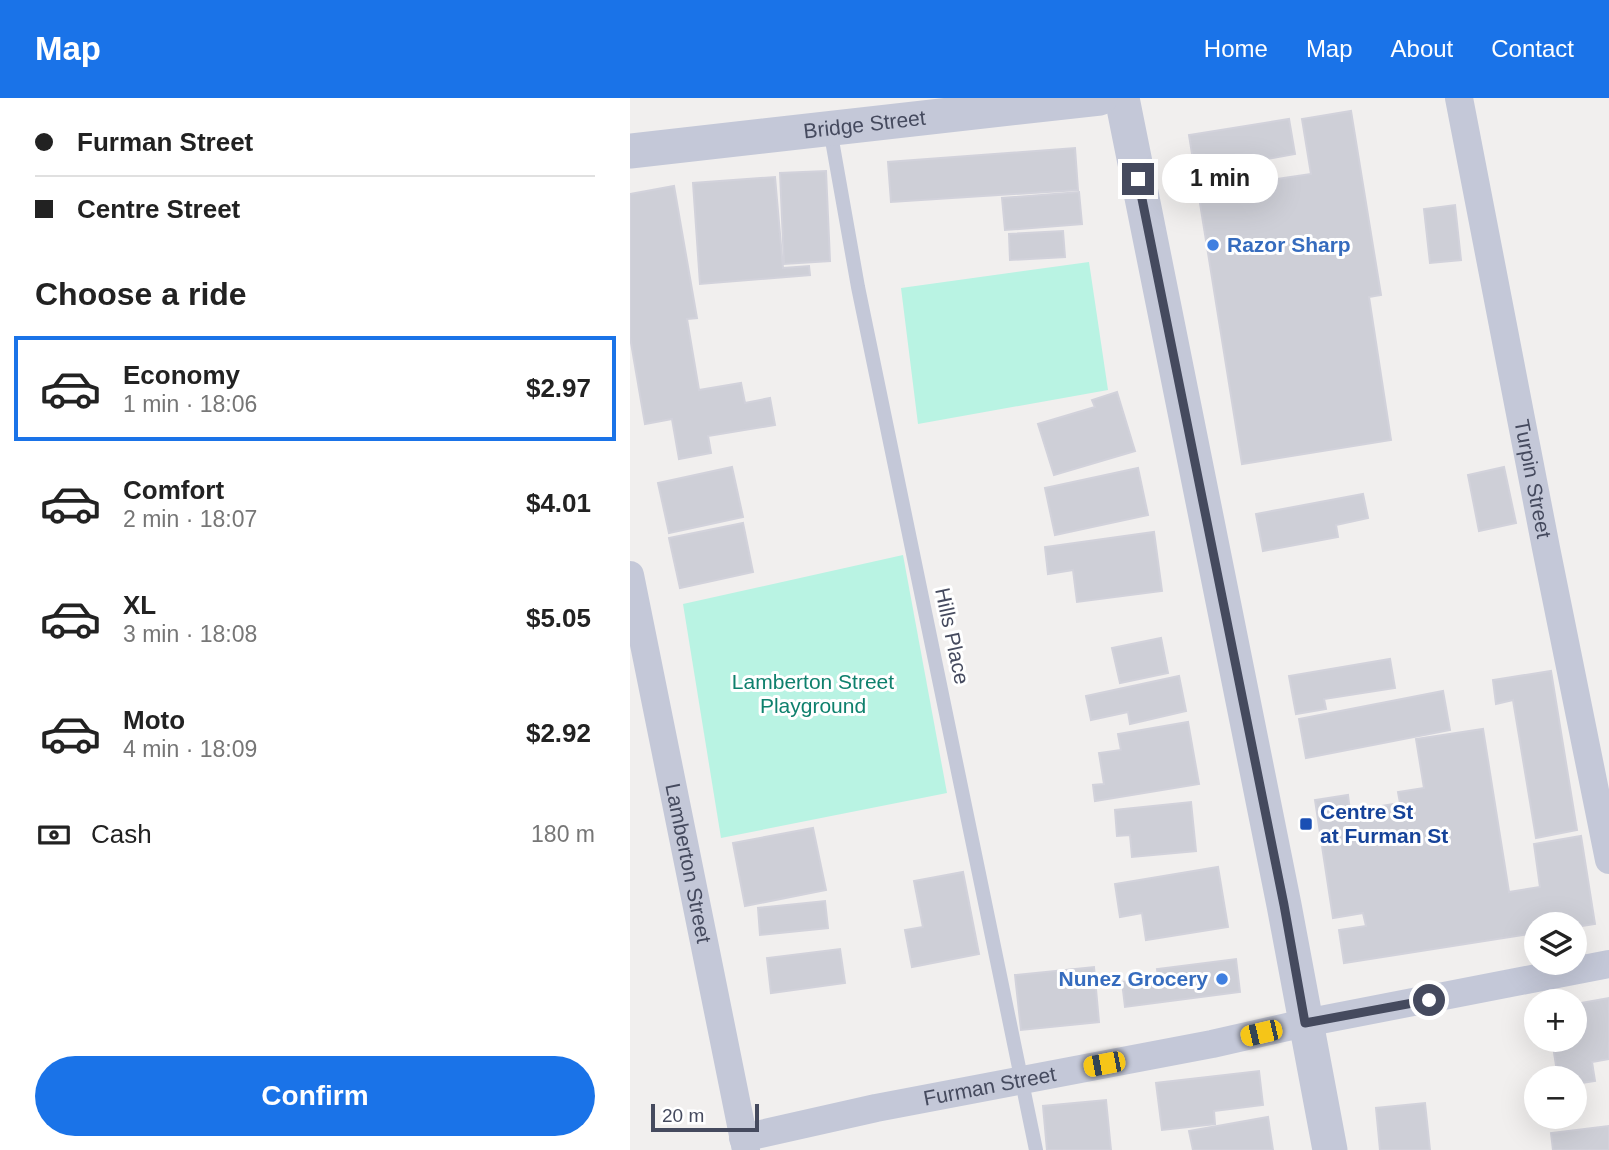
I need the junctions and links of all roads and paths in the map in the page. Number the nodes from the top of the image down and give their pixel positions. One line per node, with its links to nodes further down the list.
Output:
1 (1100, 98): 4 (street, Bridge Street)
2 (1122, 98): 9 (street)
3 (1459, 98): 7 (street, Turpin Street)
4 (830, 129): 5 (street, Bridge Street); 10 (lane, Hills Place)
5 (630, 151)
6 (630, 575): 11 (street, Lamberton Street)
7 (1609, 860)
8 (1609, 964): 9 (street, Furman Street)
9 (1305, 1023): 10 (street, Furman Street); 13 (street)
10 (1022, 1079): 11 (street, Furman Street); 12 (lane, Hills Place)
11 (745, 1144)
12 (1036, 1150)
13 (1330, 1150)

